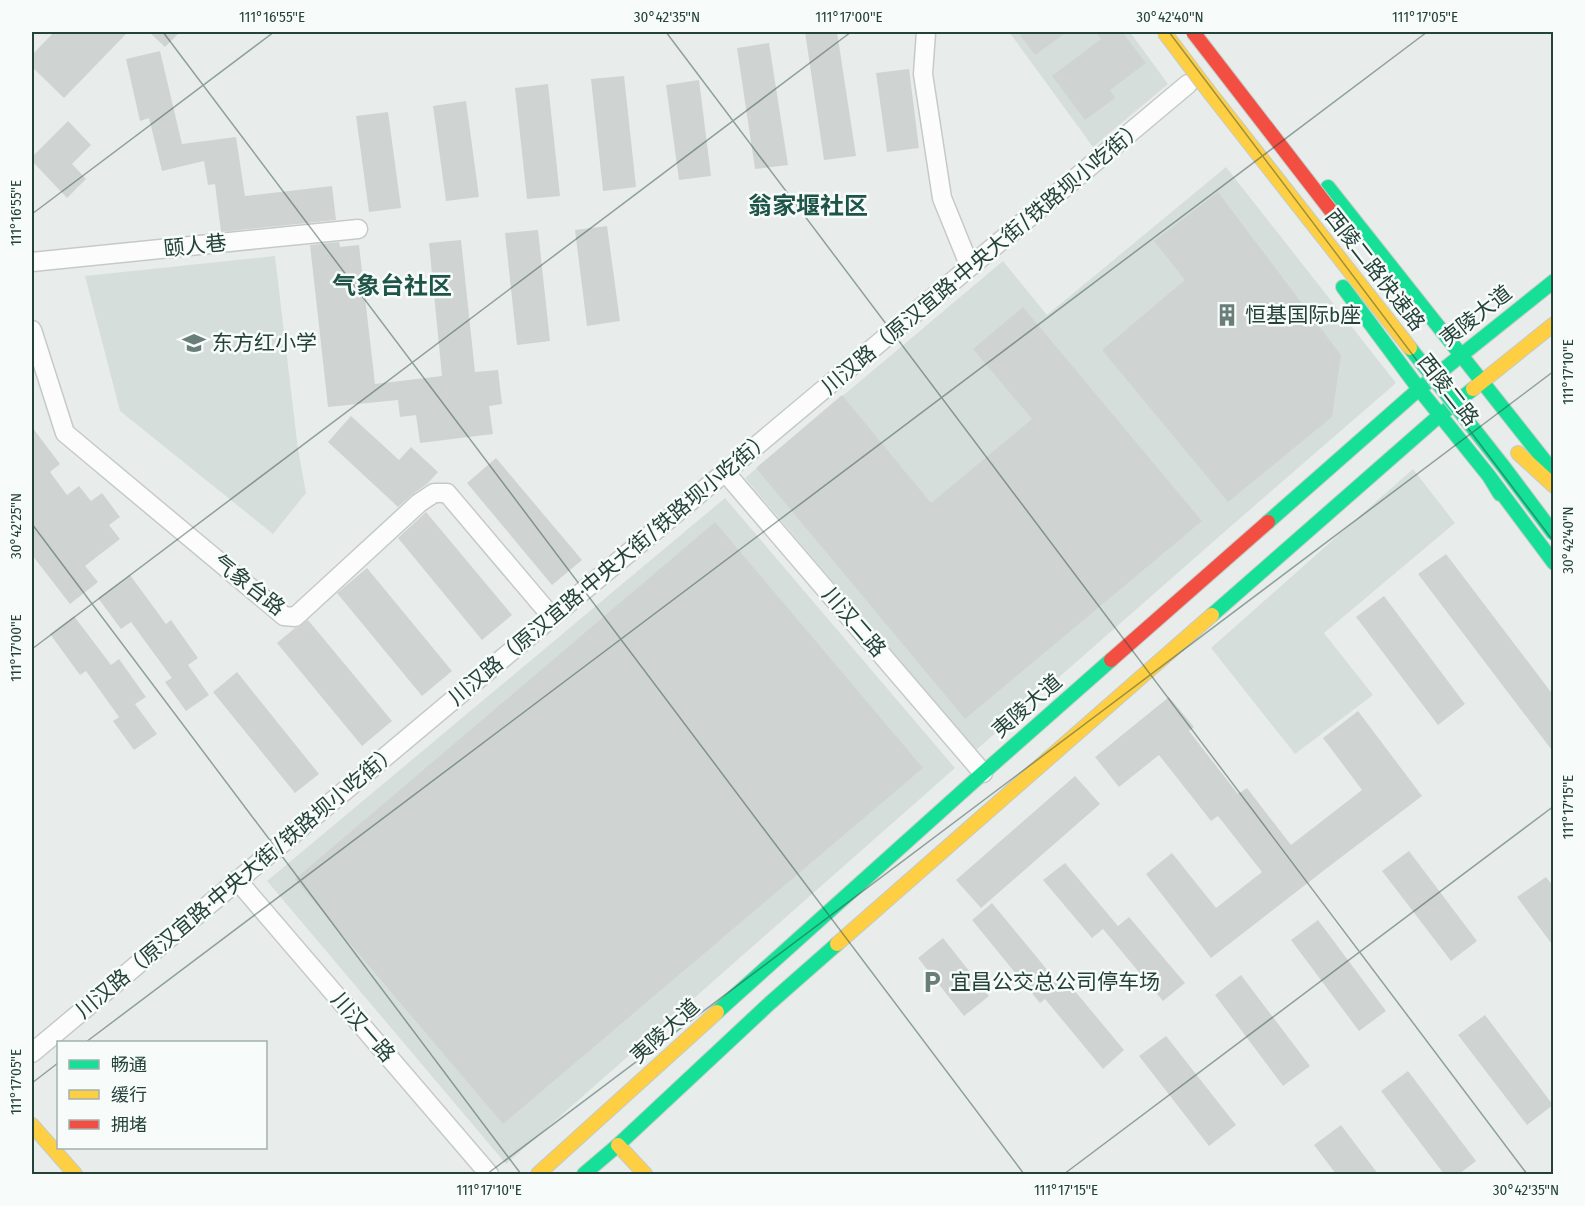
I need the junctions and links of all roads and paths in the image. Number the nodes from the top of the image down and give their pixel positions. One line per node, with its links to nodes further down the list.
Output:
1 (926, 32): 10 (street)
2 (1150, 32): 6 (main road)
3 (1164, 32): 27 (main road, 西陵二路快速路, bridge)
4 (1193, 32): 13 (main road, 西陵二路快速路, bridge)
5 (1207, 32): 17 (main road, 西陵二路)
6 (1188, 84): 7 (main road); 10 (street, 川汉路（原汉宜路·中央大街/铁路坝小吃街）)
7 (1261, 179)
8 (358, 229): 9 (street, 颐人巷)
9 (32, 262)
10 (970, 267): 22 (street, 川汉路（原汉宜路·中央大街/铁路坝小吃街）)
11 (1333, 274): 19 (main road, 西陵二路)
12 (1554, 281): 17 (main road, 夷陵大道)
13 (1388, 284)
14 (1554, 324): 18 (main road)
15 (32, 330): 30 (street, 气象台路)
16 (1438, 350): 20 (main road, 西陵二路快速路)
17 (1461, 354): 18 (main road, 西陵二路); 19 (main road, 夷陵大道)
18 (1483, 381): 21 (main road); 23 (main road, 西陵二路)
19 (1419, 389): 21 (main road, 西陵二路); 31 (main road, 夷陵大道)
20 (1482, 406)
21 (1440, 415): 24 (main road, 西陵二路); 35 (main road)
22 (725, 472): 30 (street, 川汉路（原汉宜路·中央大街/铁路坝小吃街）); 31 (street, 川汉二路)
23 (1554, 472)
24 (1489, 476): 28 (main road); 29 (main road, 西陵二路)
25 (1554, 486): 26 (main road)
26 (1554, 501)
27 (1554, 534)
28 (1554, 562)
29 (1554, 578)
30 (552, 617): 32 (street, 川汉路（原汉宜路·中央大街/铁路坝小吃街）)
31 (983, 773): 38 (main road, 夷陵大道)
32 (237, 880): 33 (street, 川汉路（原汉宜路·中央大街/铁路坝小吃街）); 37 (street, 川汉一路)
33 (32, 1053)
34 (32, 1125): 36 (main road)
35 (618, 1145): 39 (main road); 40 (main road)
36 (75, 1174)
37 (489, 1174)
38 (538, 1174)
39 (584, 1174)
40 (645, 1174)

